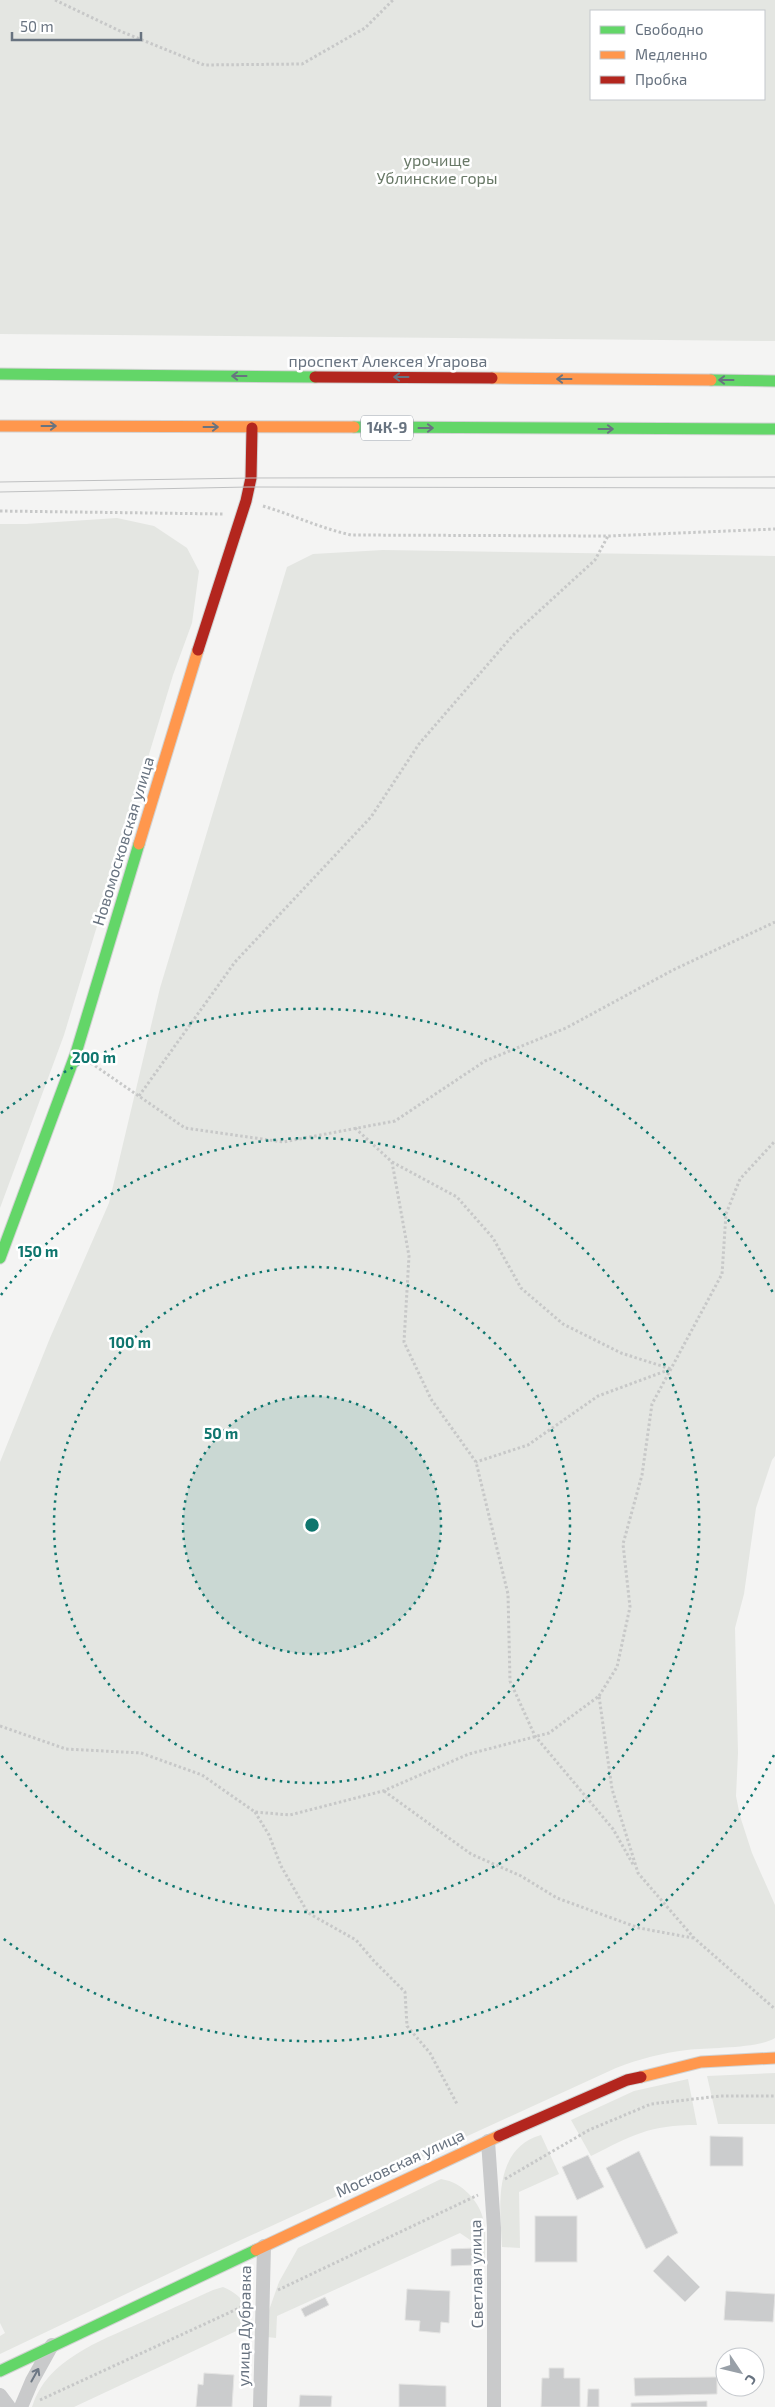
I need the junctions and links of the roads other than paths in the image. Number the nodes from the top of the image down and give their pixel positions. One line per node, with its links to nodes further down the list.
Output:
1 (0, 374): 2 (street, проспект Алексея Угарова, one-way to 1)
2 (775, 381)
3 (0, 426): 4 (street, 14К-9, one-way to 4)
4 (252, 428): 5 (street, 14К-9, one-way to 5); 6 (street, Новомосковская улица)
5 (775, 429)
6 (0, 1258)
7 (775, 2058): 8 (street, Московская улица)
8 (488, 2141): 9 (street, Московская улица); 16 (street, Светлая улица)
9 (264, 2246): 10 (street, Московская улица); 15 (street, улица Дубравка)
10 (52, 2345): 11 (street, Московская улица); 13 (street, one-way to 10)
11 (0, 2371)
12 (0, 2395): 14 (street)
13 (28, 2405)
14 (9, 2407)
15 (260, 2407)
16 (494, 2407)

